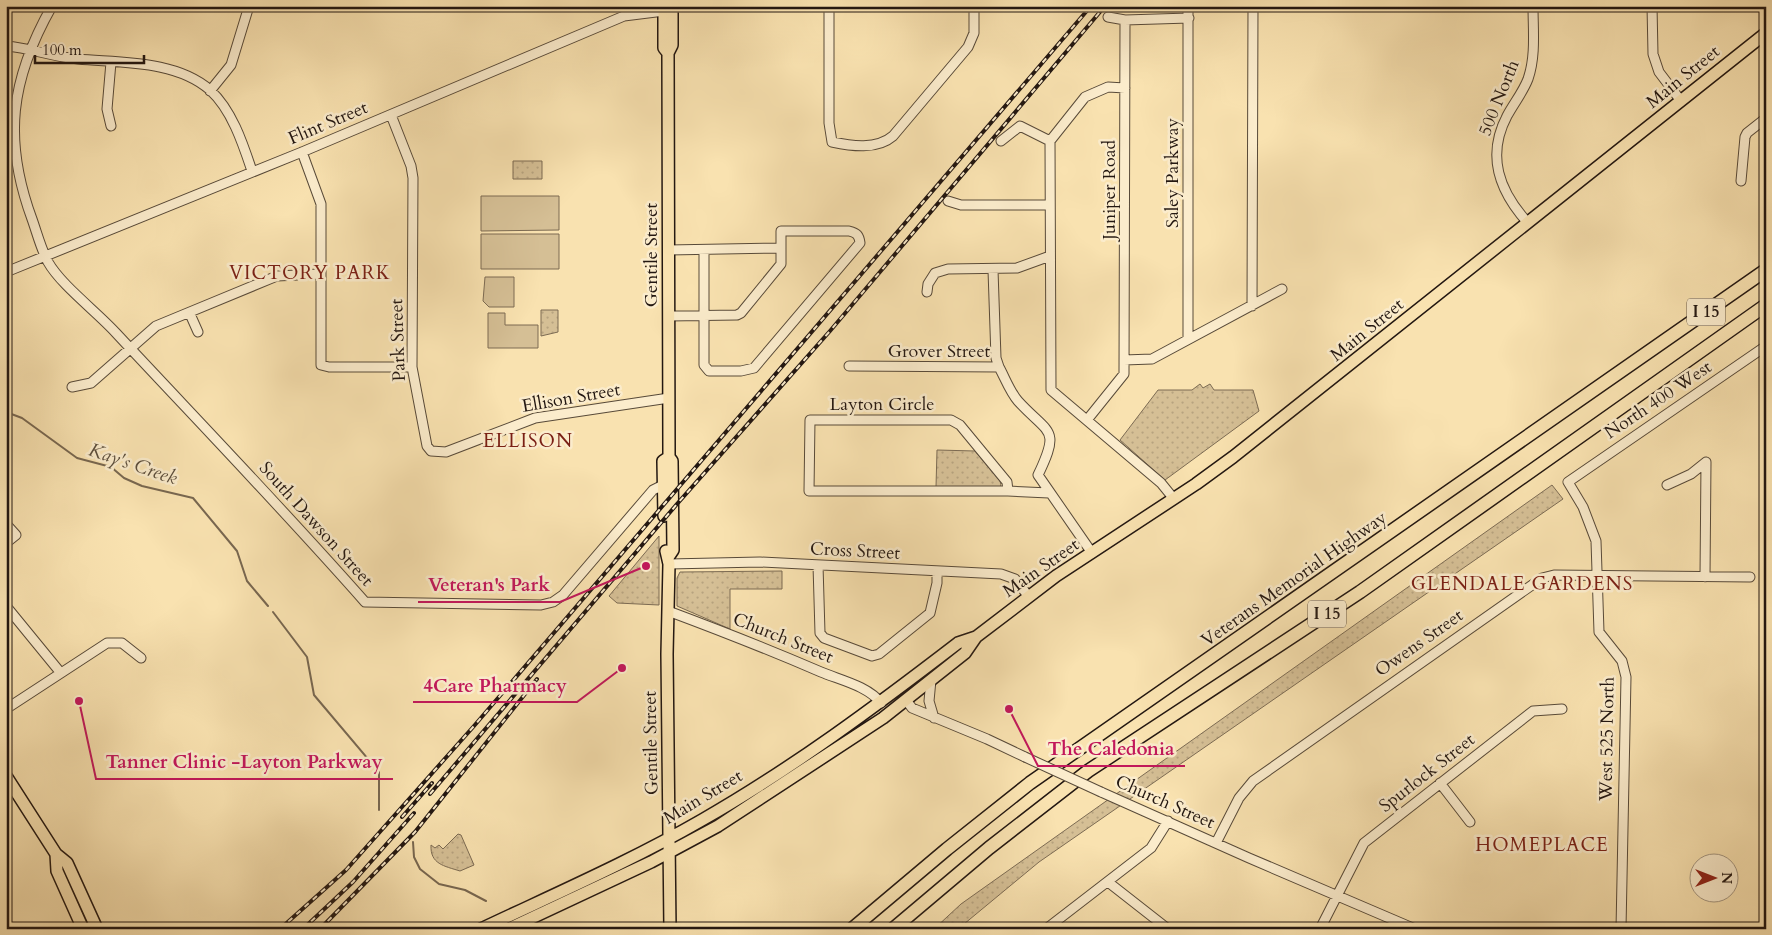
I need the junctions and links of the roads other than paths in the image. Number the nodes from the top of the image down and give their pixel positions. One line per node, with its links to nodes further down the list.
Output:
1 (52, 6): 15 (street, South Dawson Street)
2 (249, 6): 18 (street)
3 (829, 6): 4 (street)
4 (974, 6)
5 (1188, 6): 11 (street, Saley Parkway)
6 (1253, 6): 43 (street)
7 (1533, 6): 30 (street, 500 North)
8 (1652, 6): 19 (street)
9 (667, 8): 20 (street, Flint Street); 32 (main road, Gentile Street)
10 (1108, 17): 12 (street)
11 (1188, 18): 12 (street); 48 (street, Saley Parkway)
12 (1125, 20): 17 (street, Juniper Road)
13 (1766, 33): 19 (main road, Main Street)
14 (6, 46): 15 (street)
15 (31, 50): 16 (street); 34 (street, South Dawson Street)
16 (111, 62): 18 (street); 22 (street)
17 (1125, 88): 24 (street); 51 (street, Juniper Road)
18 (210, 91): 26 (street)
19 (1681, 101): 30 (main road, Main Street)
20 (391, 114): 25 (street, Flint Street); 53 (street, Park Street)
21 (1766, 118): 27 (street)
22 (111, 126)
23 (1001, 141): 24 (street)
24 (1050, 141): 29 (street)
25 (302, 152): 26 (street, Flint Street); 39 (street)
26 (252, 171): 34 (street, Flint Street)
27 (1741, 181)
28 (948, 201): 29 (street)
29 (1050, 205): 35 (street)
30 (1528, 224): 65 (main road, Main Street)
31 (781, 248): 33 (street); 46 (street); 46 (street)
32 (668, 250): 33 (street); 45 (main road, Gentile Street)
33 (704, 250): 46 (street)
34 (46, 256): 38 (street, Flint Street); 50 (street, South Dawson Street)
35 (1050, 256): 36 (street); 57 (street)
36 (993, 270): 41 (street); 54 (street)
37 (1766, 270): 103 (highway, Veterans Memorial Highway / I 15)
38 (6, 272)
39 (319, 274): 44 (street); 53 (street)
40 (1282, 289): 43 (street)
41 (927, 292)
42 (1766, 305): 104 (highway, I 15)
43 (1252, 306): 48 (street)
44 (190, 314): 47 (street); 50 (street)
45 (669, 316): 46 (street); 56 (main road, Gentile Street)
46 (705, 316)
47 (198, 332)
48 (1188, 339): 51 (street)
49 (1766, 346): 60 (street, North 400 West)
50 (128, 348): 55 (street); 62 (street, South Dawson Street)
51 (1124, 360): 57 (street, Juniper Road)
52 (849, 366): 54 (street, Grover Street)
53 (412, 367): 58 (street, Park Street)
54 (999, 367): 64 (street, Grover Street)
55 (72, 387)
56 (669, 398): 58 (street, Ellison Street); 59 (main road, Gentile Street)
57 (1087, 420): 65 (street)
58 (427, 446)
59 (669, 457): 62 (main road, Gentile Street); 69 (main road, Gentile Street)
60 (1568, 482): 72 (street, West 525 North)
61 (1667, 484): 73 (street)
62 (663, 485): 69 (main road, Gentile Street)
63 (1008, 491): 63 (street, Layton Circle); 64 (street, Layton Circle)
64 (1049, 493): 68 (street)
65 (1174, 499): 68 (main road, Main Street)
66 (6, 524): 67 (street)
67 (6, 543)
68 (1092, 553): 75 (main road, Main Street)
69 (669, 560): 70 (street, Cross Street); 77 (main road, Gentile Street)
70 (818, 565): 71 (street, Cross Street); 71 (street)
71 (937, 571): 75 (street, Cross Street)
72 (1597, 575): 73 (street, Owens Street); 93 (street, Owens Street); 109 (street, West 525 North)
73 (1705, 576): 74 (street, Owens Street)
74 (1750, 577)
75 (1029, 597): 78 (main road, Main Street)
76 (6, 606): 80 (street)
77 (668, 611): 83 (street, Church Street); 92 (main road, Gentile Street)
78 (976, 637): 81 (main road, Main Street); 83 (main road, Main Street)
79 (141, 658): 80 (street)
80 (60, 672): 84 (street)
81 (931, 680): 82 (main road, Main Street); 86 (street)
82 (906, 700): 86 (street, Church Street); 87 (main road, Main Street)
83 (881, 703): 87 (main road); 92 (main road, Main Street)
84 (6, 708)
85 (1562, 709): 89 (street, Spurlock Street)
86 (934, 718): 90 (street, Church Street, bridge)
87 (847, 742): 94 (main road, Main Street)
88 (6, 776): 95 (main road)
89 (1440, 783): 91 (street); 97 (street, Spurlock Street)
90 (1168, 822): 93 (street, Church Street); 96 (street)
91 (1470, 822)
92 (670, 837): 94 (main road, Gentile Street); 100 (main road, Main Street)
93 (1216, 843): 97 (street, Church Street)
94 (670, 853): 101 (main road, Main Street); 102 (main road, Gentile Street)
95 (56, 854): 98 (main road); 99 (main road)
96 (1108, 882): 105 (street); 106 (street)
97 (1338, 896): 107 (street, Spurlock Street); 108 (street, Church Street)
98 (83, 929)
99 (98, 929)
100 (481, 929)
101 (508, 929)
102 (670, 929)
103 (852, 929)
104 (893, 929)
105 (1046, 929)
106 (1168, 929)
107 (1320, 929)
108 (1415, 929)
109 (1621, 929)

